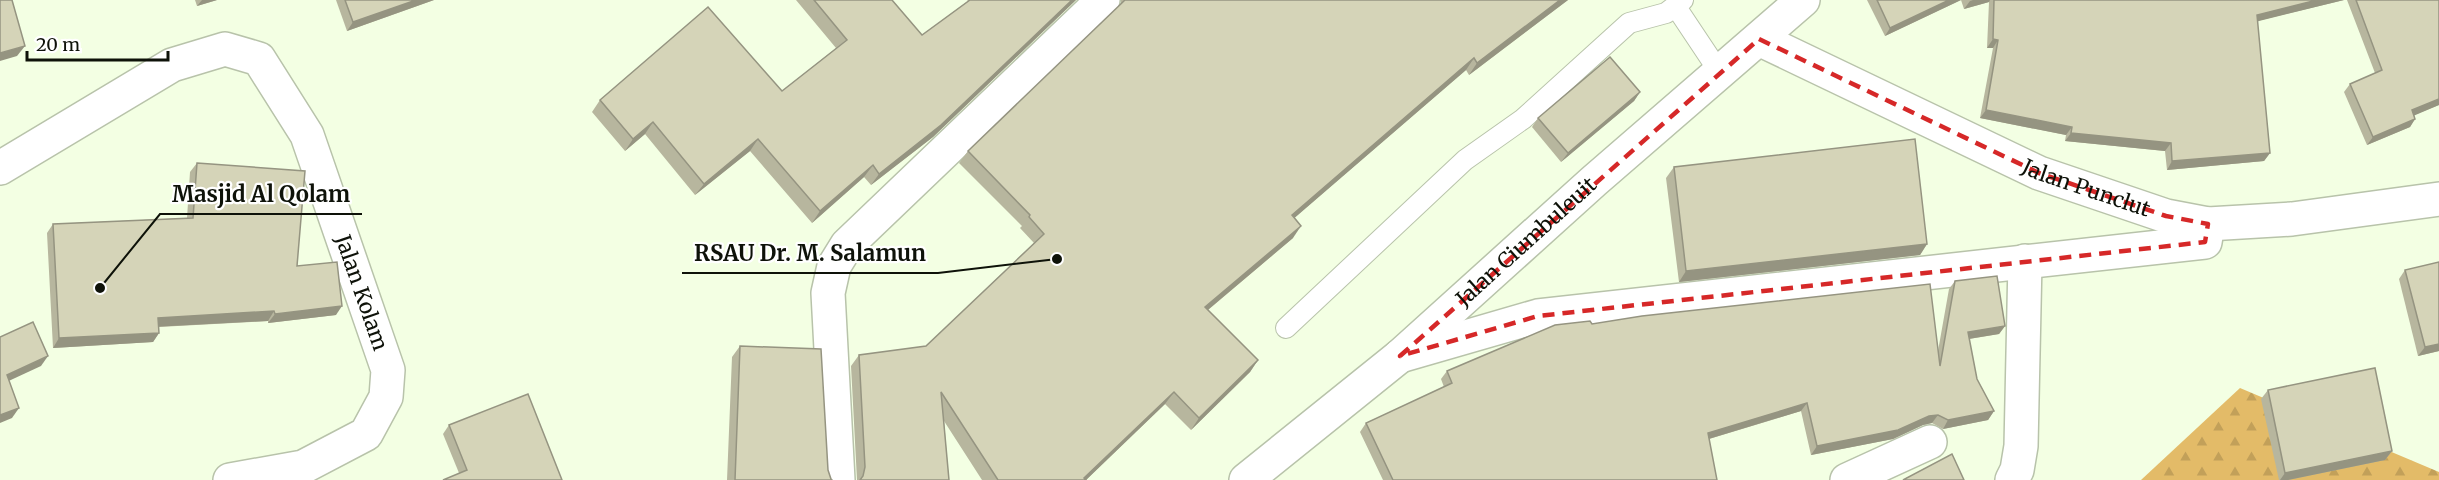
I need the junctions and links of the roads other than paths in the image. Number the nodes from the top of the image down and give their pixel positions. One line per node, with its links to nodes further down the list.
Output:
1 (1104, 0): 15 (street)
2 (1803, 0): 4 (street, Jalan Ciumbuleuit)
3 (1679, 3): 5 (lane); 10 (lane)
4 (1759, 39): 5 (street, Jalan Ciumbuleuit); 8 (street, Jalan Punclut)
5 (1720, 73): 11 (street, Jalan Ciumbuleuit)
6 (0, 168): 13 (street, Jalan Kolam)
7 (2439, 199): 8 (street, Jalan Punclut)
8 (2208, 224): 9 (street)
9 (2025, 261): 11 (street); 18 (street)
10 (1286, 328)
11 (1400, 356): 16 (street, Jalan Ciumbuleuit)
12 (1930, 442): 17 (street)
13 (305, 473): 14 (street, Jalan Kolam)
14 (230, 480)
15 (838, 480)
16 (1246, 480)
17 (1847, 480)
18 (2012, 480)

